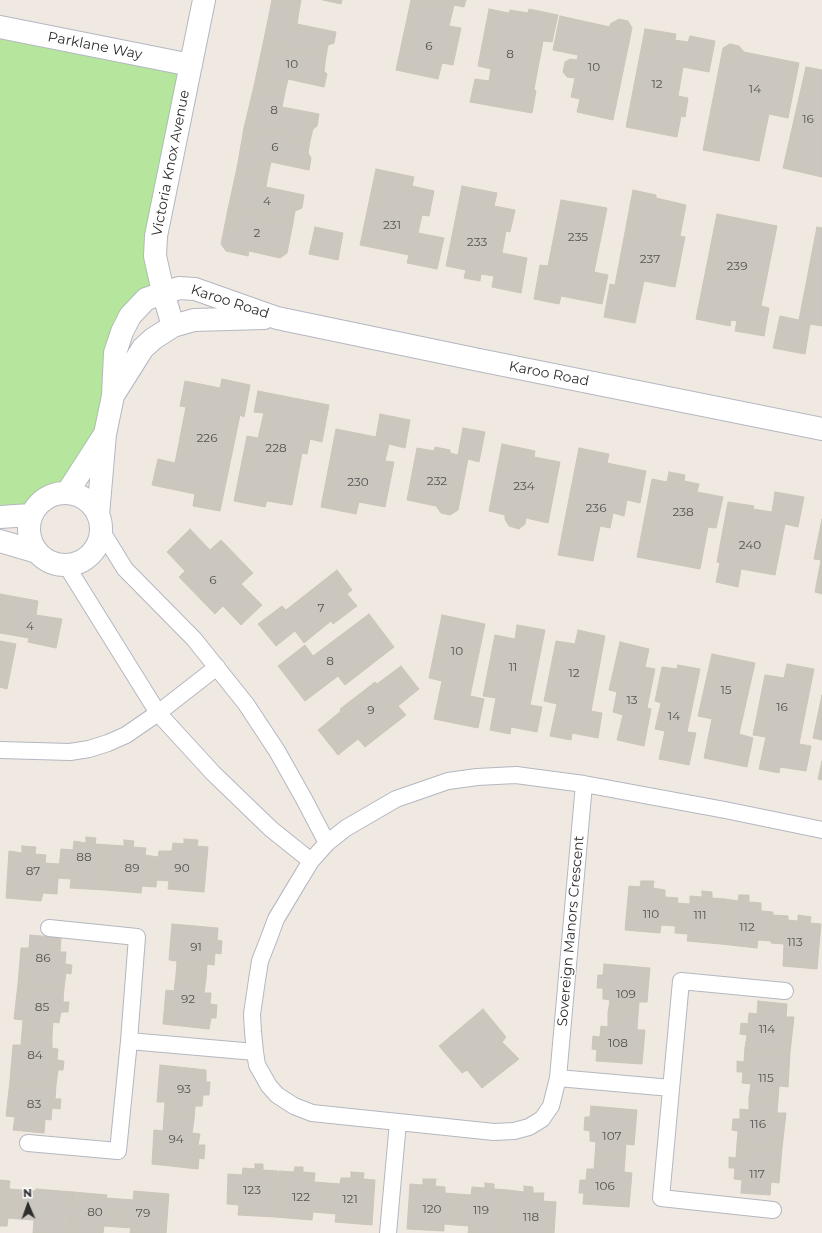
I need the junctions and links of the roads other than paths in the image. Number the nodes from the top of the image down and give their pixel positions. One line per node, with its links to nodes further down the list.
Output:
1 (204, 0): 3 (street, Victoria Knox Avenue)
2 (0, 28): 3 (street, Parklane Way)
3 (191, 65): 4 (street, Victoria Knox Avenue)
4 (163, 292): 5 (street, Karoo Road); 6 (street, Victoria Knox Avenue); 7 (street, Karoo Road)
5 (277, 318): 6 (street, Karoo Road); 8 (street, Karoo Road)
6 (173, 326): 7 (street, Karoo Road)
7 (113, 396): 9 (street, Karoo Road)
8 (822, 429)
9 (105, 434): 10 (street, Karoo Road); 13 (street, Karoo Road)
10 (67, 493): 11 (street); 13 (street)
11 (31, 515): 12 (street); 15 (street)
12 (0, 517)
13 (99, 522): 16 (street); 17 (lane)
14 (0, 541): 15 (street)
15 (37, 552): 16 (street)
16 (66, 565): 18 (lane)
17 (217, 667): 18 (lane); 22 (lane)
18 (158, 713): 19 (lane); 23 (lane)
19 (0, 750)
20 (584, 784): 21 (lane, Sovereign Manors Crescent); 22 (lane, Sovereign Manors Crescent); 28 (lane, Sovereign Manors Crescent)
21 (822, 830)
22 (327, 844): 23 (lane, Sovereign Manors Crescent)
23 (311, 861): 27 (lane, Sovereign Manors Crescent)
24 (49, 928): 26 (lane)
25 (785, 991): 29 (lane)
26 (129, 1041): 27 (lane); 31 (lane)
27 (254, 1052): 30 (lane, Sovereign Manors Crescent)
28 (558, 1078): 29 (lane); 30 (lane, Sovereign Manors Crescent)
29 (671, 1088): 32 (lane)
30 (398, 1122): 33 (lane)
31 (28, 1143)
32 (773, 1210)
33 (388, 1233)

